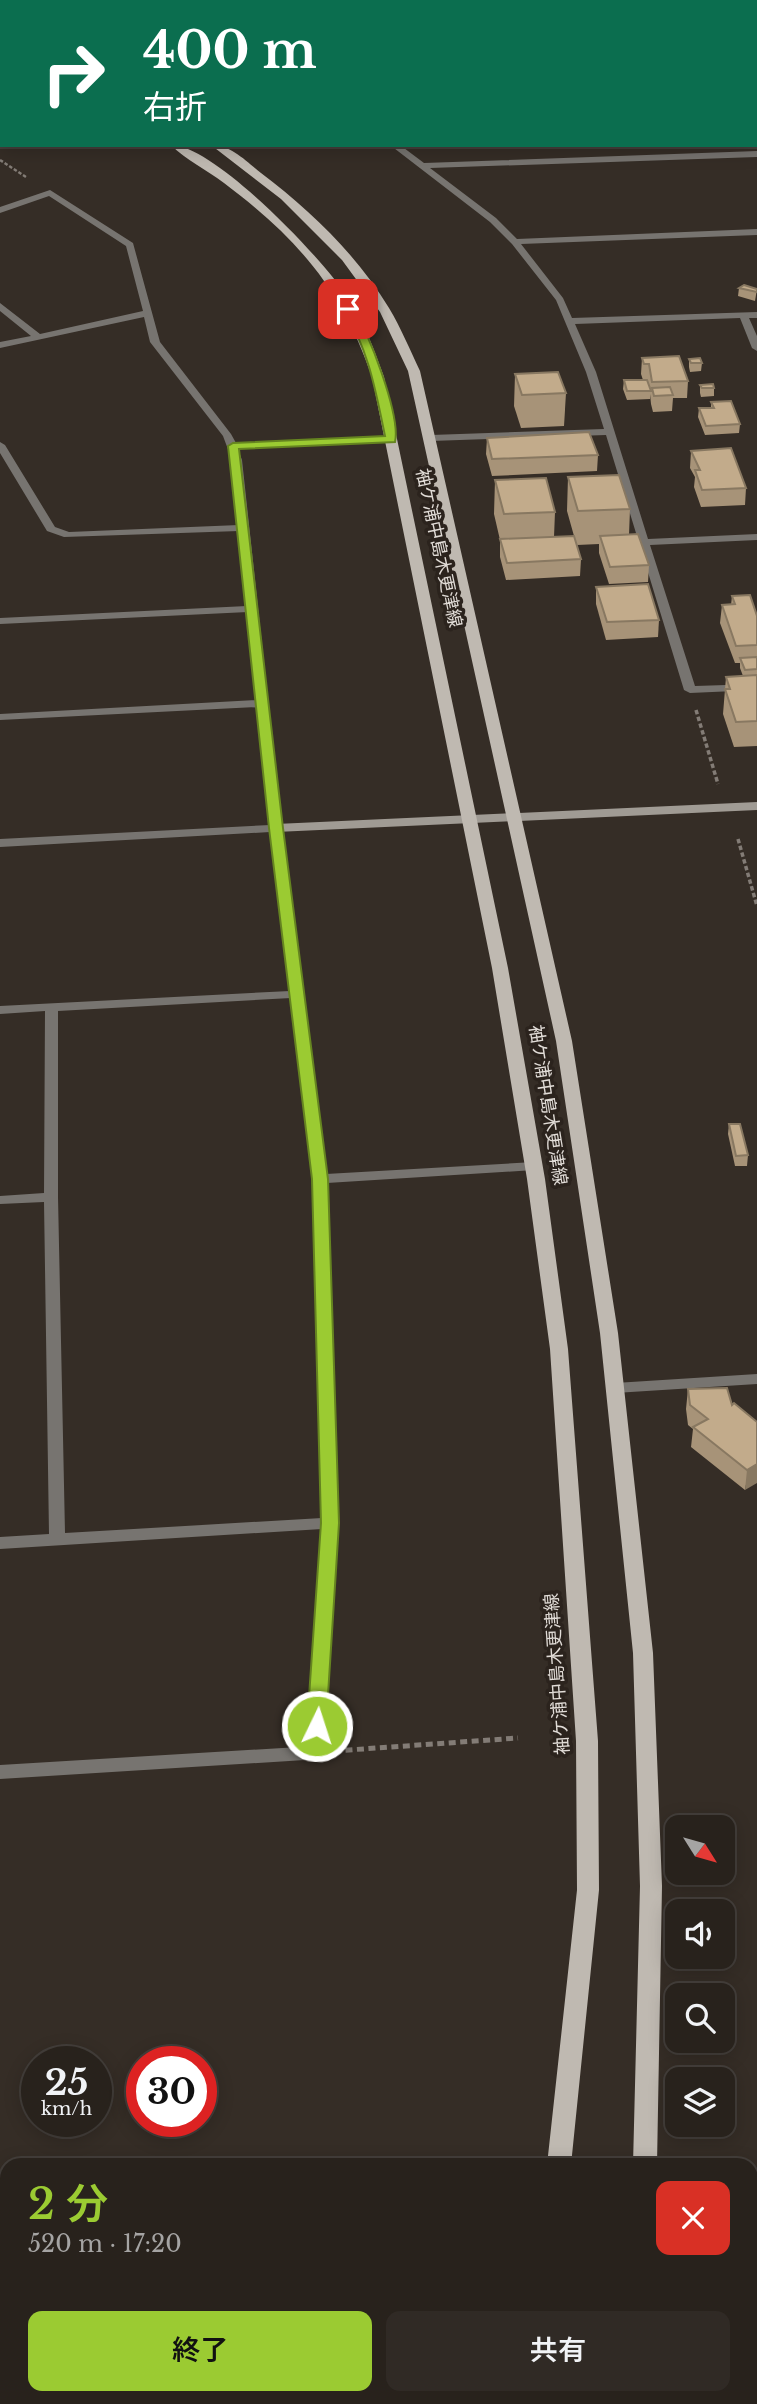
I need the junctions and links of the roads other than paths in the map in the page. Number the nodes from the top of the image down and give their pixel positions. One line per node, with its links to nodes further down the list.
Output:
1 (179, 147): 19 (main road, 袖ケ浦中島木更津線)
2 (219, 147): 18 (main road, 袖ケ浦中島木更津線)
3 (397, 147): 5 (street)
4 (757, 154): 5 (street)
5 (422, 166): 8 (street)
6 (0, 210): 10 (street)
7 (757, 232): 8 (street)
8 (515, 242): 13 (street)
9 (0, 306): 14 (street)
10 (148, 313): 14 (street); 21 (street)
11 (757, 315): 12 (street)
12 (744, 316): 13 (street); 16 (street)
13 (571, 321): 17 (street)
14 (38, 337): 15 (street)
15 (0, 345)
16 (757, 348)
17 (610, 432): 18 (street); 24 (street)
18 (431, 438): 31 (main road, 袖ケ浦中島木更津線)
19 (391, 439): 21 (street); 32 (main road, 袖ケ浦中島木更津線)
20 (0, 445): 22 (street)
21 (233, 446): 22 (street)
22 (244, 528): 25 (street)
23 (757, 537): 24 (street)
24 (644, 542): 27 (street)
25 (253, 609): 26 (street); 28 (street)
26 (0, 621)
27 (757, 687)
28 (263, 703): 29 (street); 33 (street)
29 (0, 717)
30 (757, 806): 31 (street)
31 (513, 817): 32 (street); 43 (main road, 袖ケ浦中島木更津線)
32 (470, 819): 33 (street); 38 (main road, 袖ケ浦中島木更津線)
33 (276, 828): 34 (street); 35 (street)
34 (0, 843)
35 (297, 994): 36 (street); 39 (street)
36 (52, 1007): 37 (street); 40 (street)
37 (0, 1010)
38 (534, 1166): 39 (street); 48 (main road, 袖ケ浦中島木更津線)
39 (320, 1179): 44 (street)
40 (51, 1197): 41 (street); 45 (street)
41 (0, 1200)
42 (757, 1379): 43 (street)
43 (615, 1388): 49 (main road, 袖ケ浦中島木更津線)
44 (330, 1523): 45 (street); 47 (street)
45 (57, 1539): 46 (street)
46 (0, 1543)
47 (0, 1772)
48 (560, 2158)
49 (645, 2158)

